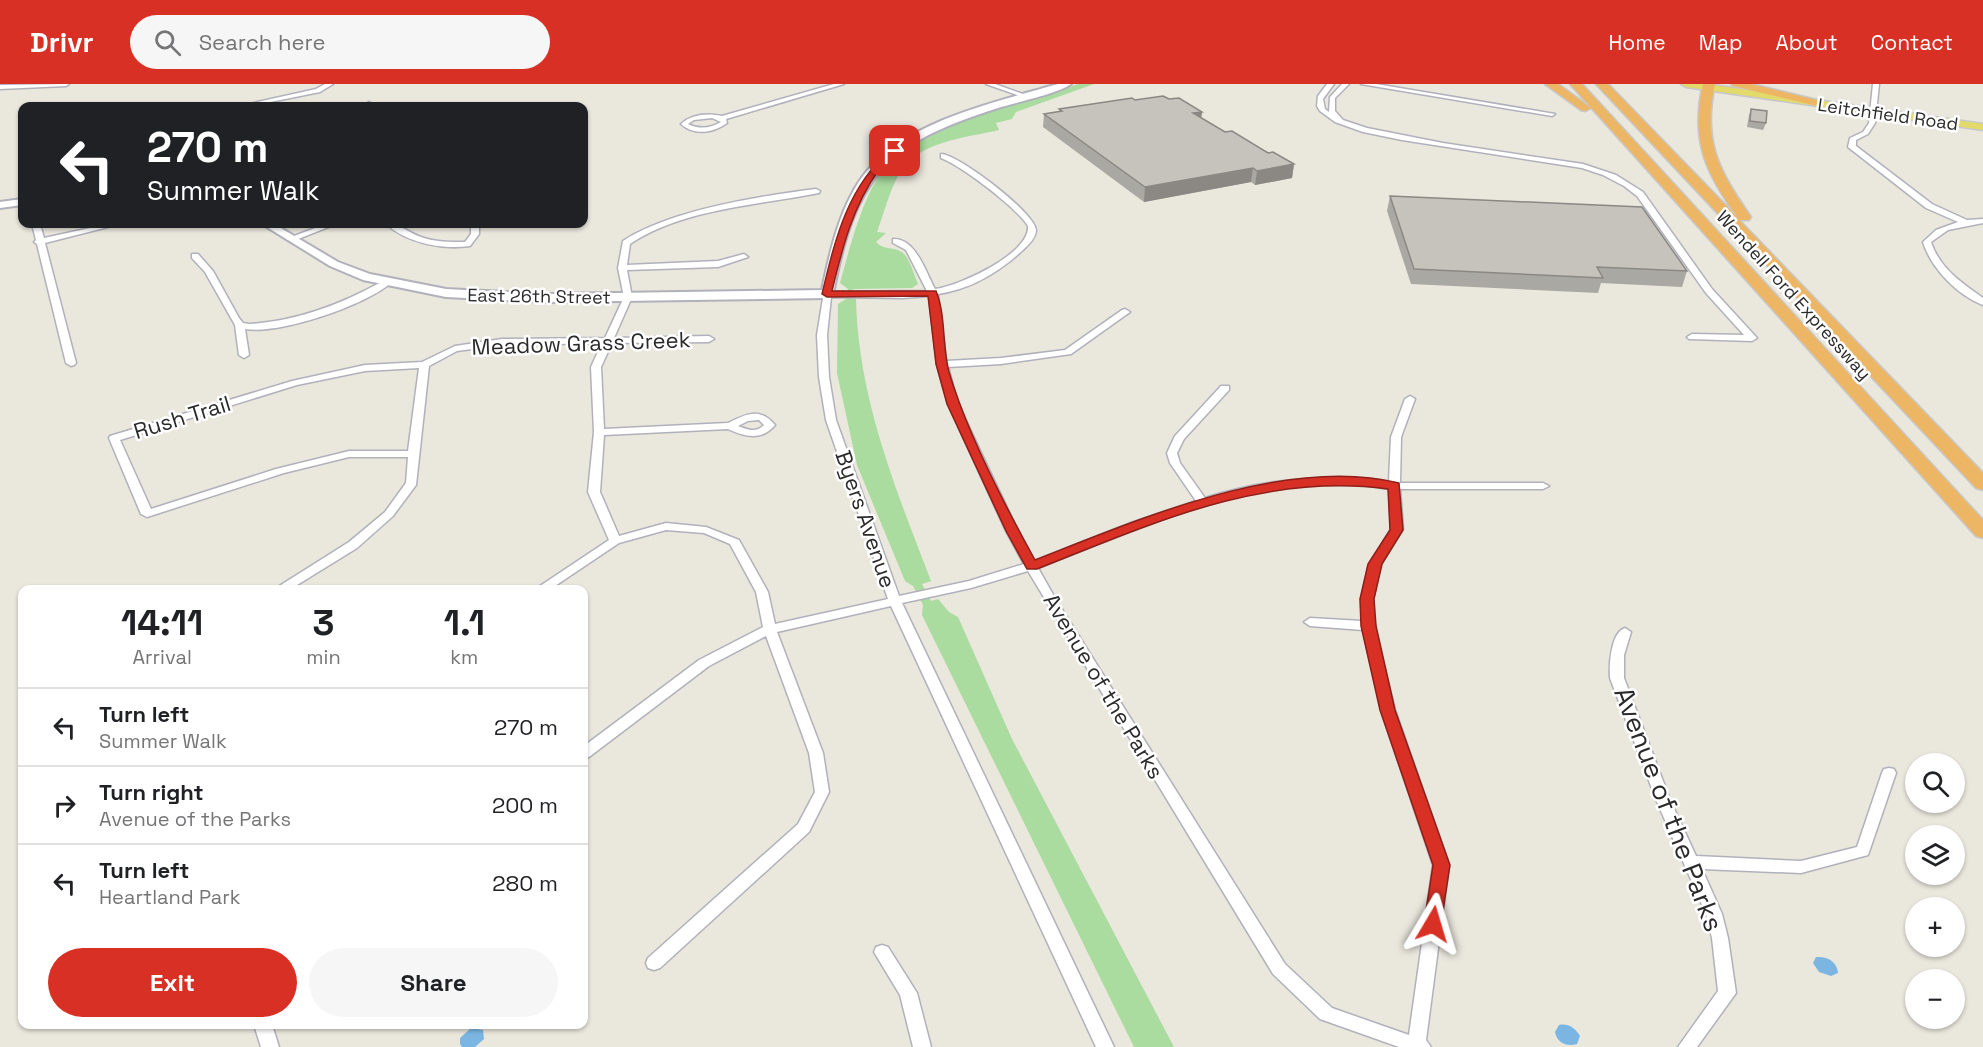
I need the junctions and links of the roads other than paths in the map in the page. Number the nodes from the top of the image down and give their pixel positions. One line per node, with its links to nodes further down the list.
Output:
1 (66, 84): 16 (street)
2 (330, 84): 18 (street)
3 (841, 84): 22 (street)
4 (989, 84): 17 (street)
5 (1067, 84): 17 (street, Byers Avenue)
6 (1331, 84): 23 (street)
7 (1346, 84): 23 (street)
8 (1364, 84): 21 (street)
9 (1551, 84): 26 (highway)
10 (1575, 84): 26 (highway, Wendell Ford Expressway)
11 (1602, 84): 50 (highway, Wendell Ford Expressway)
12 (1686, 84): 15 (main road, Leitchfield Road)
13 (1737, 84): 19 (highway)
14 (1876, 84): 20 (street)
15 (1709, 86): 19 (main road, Leitchfield Road); 50 (highway)
16 (0, 87)
17 (1028, 97): 46 (street, Byers Avenue)
18 (264, 102)
19 (1817, 103): 20 (main road, Leitchfield Road)
20 (1873, 112): 24 (main road, Leitchfield Road); 31 (street)
21 (1552, 114)
22 (722, 118): 22 (street)
23 (1340, 121): 52 (street)
24 (1983, 127)
25 (944, 156): 45 (street)
26 (1658, 174): 68 (highway, Wendell Ford Expressway)
27 (816, 191): 43 (street)
28 (18, 203): 29 (street)
29 (0, 205)
30 (1983, 220): 31 (street)
31 (1966, 223): 48 (street)
32 (36, 228): 40 (street)
33 (100, 228): 40 (street)
34 (274, 228): 38 (street, East 26th Street)
35 (320, 228): 38 (street)
36 (396, 228): 37 (street)
37 (475, 228)
38 (290, 238): 44 (street, East 26th Street)
39 (896, 241): 45 (street, Avenue of the Parks)
40 (38, 242): 56 (street)
41 (195, 256): 51 (street)
42 (744, 257): 43 (street)
43 (622, 268): 47 (street)
44 (388, 282): 47 (street, East 26th Street); 51 (street)
45 (933, 293): 46 (street); 57 (street, Avenue of the Parks)
46 (827, 294): 47 (street, East 26th Street); 73 (street, Byers Avenue)
47 (628, 297): 54 (street)
48 (1983, 302)
49 (1125, 312): 57 (street)
50 (1820, 314): 64 (highway, Wendell Ford Expressway)
51 (240, 325): 55 (street)
52 (1692, 337)
53 (709, 339): 54 (street, Meadow Grass Creek)
54 (609, 341): 58 (street, Meadow Grass Creek); 62 (street)
55 (244, 355)
56 (71, 363)
57 (942, 364): 70 (street, Avenue of the Parks)
58 (424, 365): 63 (street); 63 (street, Rush Trail)
59 (1225, 388): 67 (street)
60 (1410, 399): 65 (street)
61 (730, 426): 62 (street)
62 (599, 432): 69 (street)
63 (413, 454): 71 (street)
64 (1983, 484)
65 (1394, 486): 66 (street); 67 (street); 75 (street)
66 (1543, 486)
67 (1203, 503): 70 (street)
68 (1983, 532)
69 (615, 541): 72 (street); 76 (street)
70 (1032, 566): 73 (street); 84 (street, Avenue of the Parks)
71 (287, 585)
72 (548, 585)
73 (894, 601): 76 (street); 87 (street, Byers Avenue)
74 (1310, 622): 75 (street)
75 (1368, 626): 84 (street)
76 (770, 629): 78 (street); 82 (street)
77 (1624, 632): 80 (street, Avenue of the Parks)
78 (588, 750)
79 (1889, 773): 80 (street)
80 (1692, 862): 88 (street, Avenue of the Parks)
81 (882, 952): 86 (street)
82 (654, 963)
83 (264, 1029): 85 (street)
84 (1418, 1046)
85 (270, 1047)
86 (922, 1047)
87 (1105, 1047)
88 (1687, 1047)

